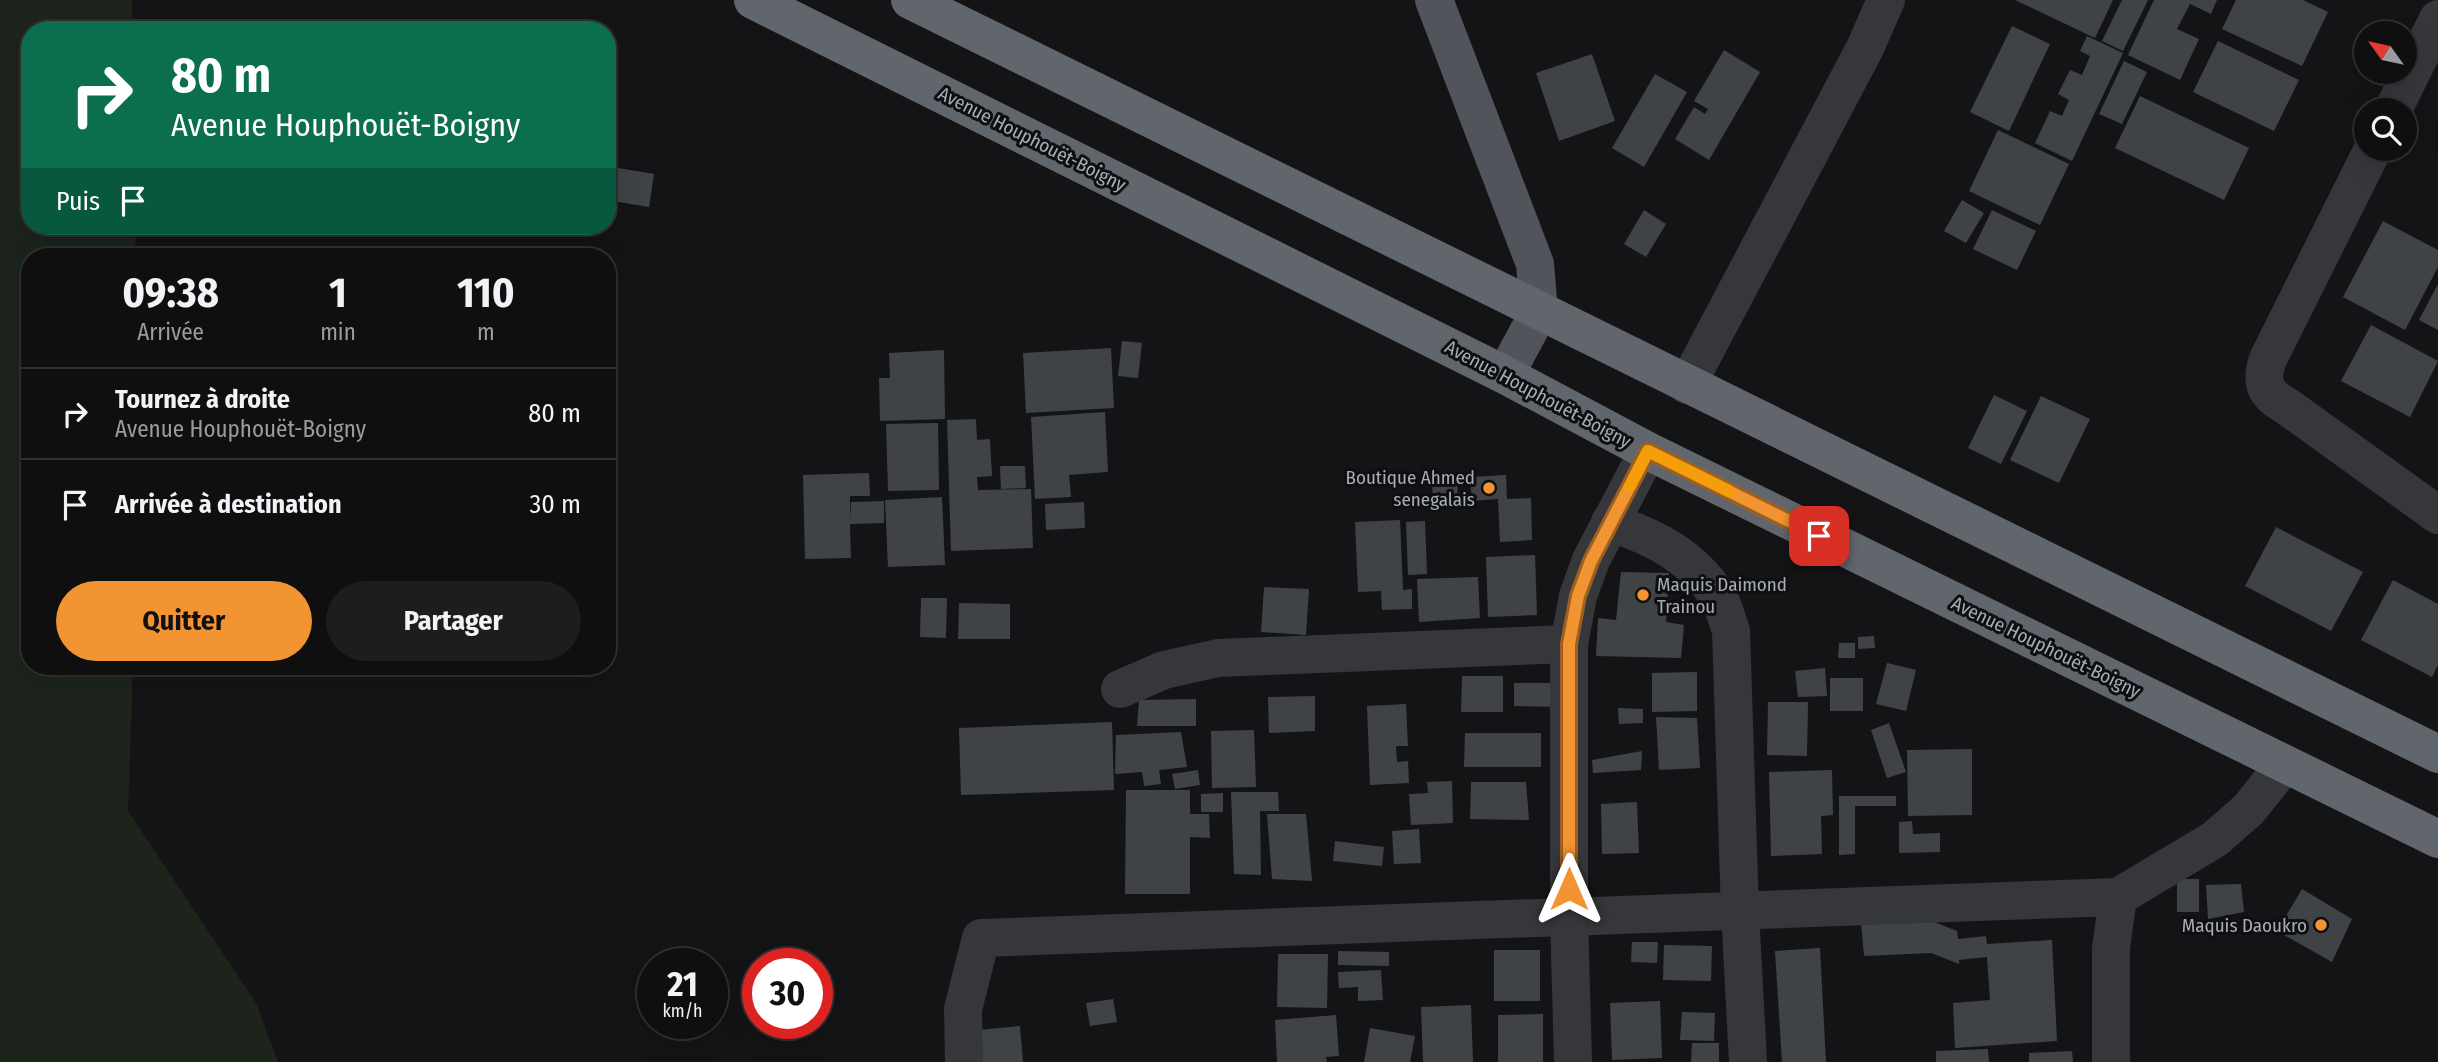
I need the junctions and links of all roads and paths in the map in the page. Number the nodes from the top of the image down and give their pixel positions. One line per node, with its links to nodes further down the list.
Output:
1 (753, 0): 9 (highway, Avenue Houphouët-Boigny)
2 (910, 0): 8 (highway)
3 (1434, 0): 8 (main road)
4 (1886, 0): 10 (street)
5 (2438, 19): 6 (street)
6 (2399, 98)
7 (2367, 161): 12 (street)
8 (1539, 312): 9 (main road); 10 (highway)
9 (1505, 375): 11 (highway, Avenue Houphouët-Boigny)
10 (1687, 385): 16 (highway)
11 (1648, 451): 13 (street); 17 (highway, Avenue Houphouët-Boigny)
12 (2438, 515)
13 (1610, 522): 14 (street); 20 (street)
14 (1569, 644): 15 (street); 21 (street)
15 (1120, 689)
16 (2438, 754)
17 (2284, 765): 18 (highway, Avenue Houphouët-Boigny); 19 (street)
18 (2438, 839)
19 (2118, 897): 20 (street); 25 (street)
20 (1740, 911): 21 (street); 24 (street)
21 (1569, 916): 22 (street); 23 (street)
22 (964, 1062)
23 (1573, 1062)
24 (1748, 1062)
25 (2111, 1062)

